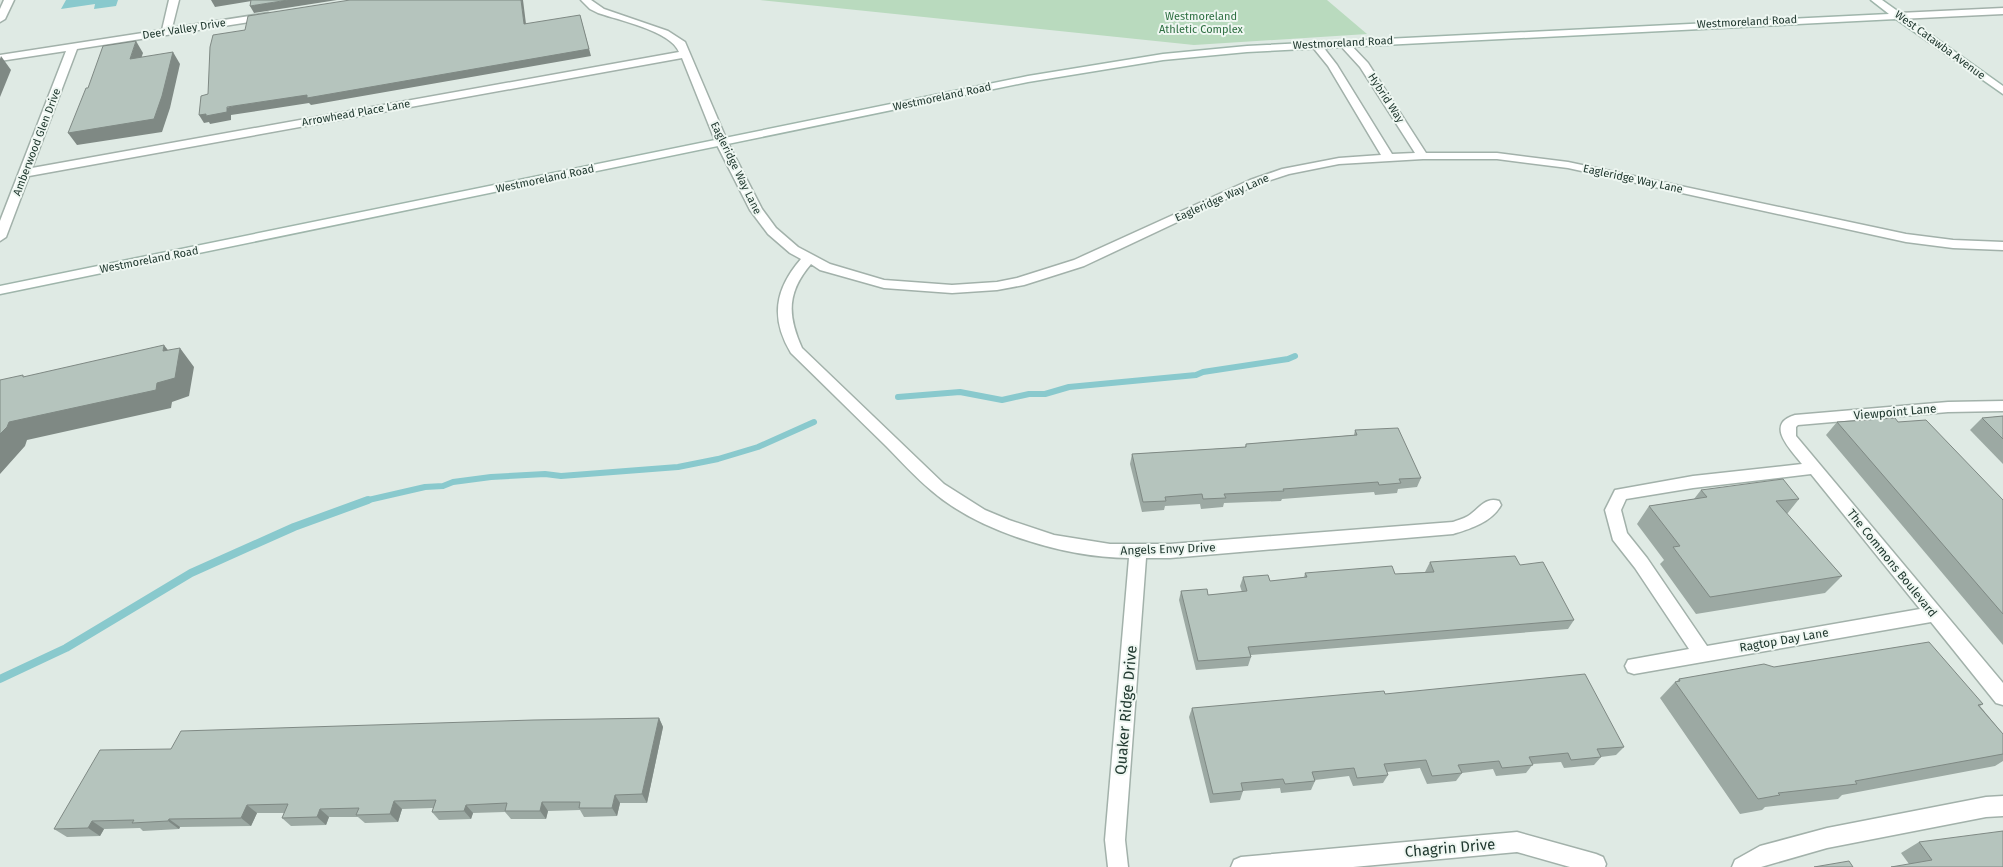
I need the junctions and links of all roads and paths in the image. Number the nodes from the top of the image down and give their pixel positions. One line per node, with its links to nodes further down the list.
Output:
1 (9, 0): 8 (street)
2 (174, 0): 9 (street)
3 (586, 0): 13 (street, Eagleridge Way Lane)
4 (1876, 0): 7 (street, West Catawba Avenue)
5 (2003, 11): 7 (street, Westmoreland Road)
6 (277, 14): 9 (street, Deer Valley Drive)
7 (1899, 16): 10 (street, Westmoreland Road); 15 (street, West Catawba Avenue)
8 (0, 19)
9 (166, 32): 12 (street, Deer Valley Drive)
10 (1344, 44): 11 (street, Westmoreland Road); 17 (street, Hybrid Way)
11 (1316, 45): 16 (street, Westmoreland Road); 18 (street)
12 (73, 46): 14 (street, Deer Valley Drive); 19 (street, Amberwood Glen Drive)
13 (685, 54): 16 (street, Eagleridge Way Lane); 19 (street, Arrowhead Place Lane)
14 (0, 58)
15 (2003, 91)
16 (722, 143): 22 (street, Eagleridge Way Lane); 23 (street, Westmoreland Road)
17 (1423, 156): 18 (street, Eagleridge Way Lane); 21 (street, Eagleridge Way Lane)
18 (1389, 158): 22 (street, Eagleridge Way Lane)
19 (26, 173): 20 (street, Amberwood Glen Drive)
20 (0, 237)
21 (2003, 246)
22 (809, 258): 28 (street, Angels Envy Drive)
23 (0, 290)
24 (2003, 406): 25 (street, Viewpoint Lane)
25 (1788, 425): 26 (street, The Commons Boulevard)
26 (1814, 468): 29 (street, The Commons Boulevard); 30 (street)
27 (1494, 505): 28 (street, Angels Envy Drive)
28 (1138, 552): 35 (street, Quaker Ridge Drive)
29 (1934, 614): 30 (street, Ragtop Day Lane); 32 (street, The Commons Boulevard)
30 (1703, 654): 31 (street, Ragtop Day Lane)
31 (1634, 666)
32 (2003, 697)
33 (2003, 806): 37 (street)
34 (1596, 864): 36 (street, Chagrin Drive)
35 (1118, 867)
36 (1241, 867)
37 (1742, 867)

